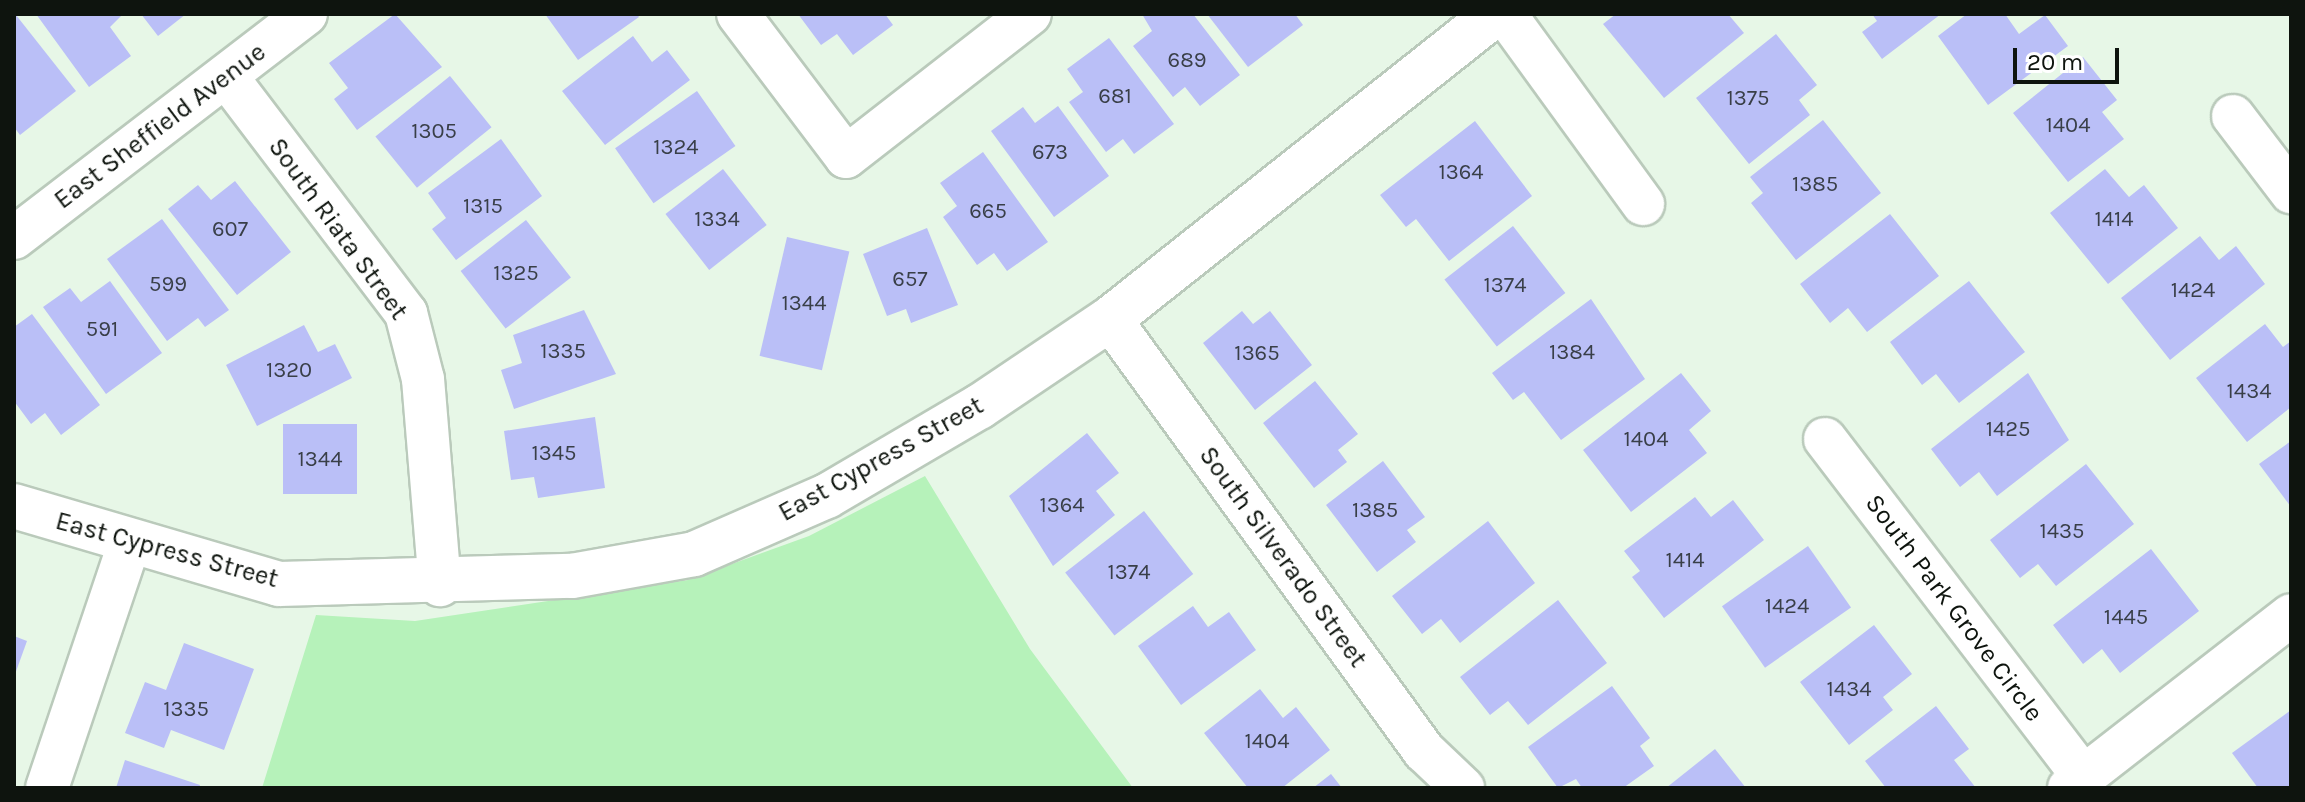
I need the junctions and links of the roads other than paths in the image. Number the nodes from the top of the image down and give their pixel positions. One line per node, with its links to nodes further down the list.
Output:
1 (306, 14): 6 (street, East Sheffield Avenue)
2 (738, 14): 3 (street)
3 (1030, 14)
4 (1495, 14): 11 (street, East Cypress Street)
5 (1505, 14): 9 (street)
6 (226, 76): 10 (street, East Sheffield Avenue); 15 (street, South Riata Street)
7 (2233, 116): 8 (street)
8 (2291, 192)
9 (1643, 204)
10 (14, 238)
11 (1110, 319): 15 (street, East Cypress Street); 19 (street, South Silverado Street)
12 (1825, 439): 17 (street, South Park Grove Circle)
13 (14, 506): 14 (street, East Cypress Street)
14 (130, 542): 15 (street, East Cypress Street); 18 (street)
15 (440, 585)
16 (2291, 615): 17 (street)
17 (2076, 782)
18 (47, 788)
19 (1463, 788)

